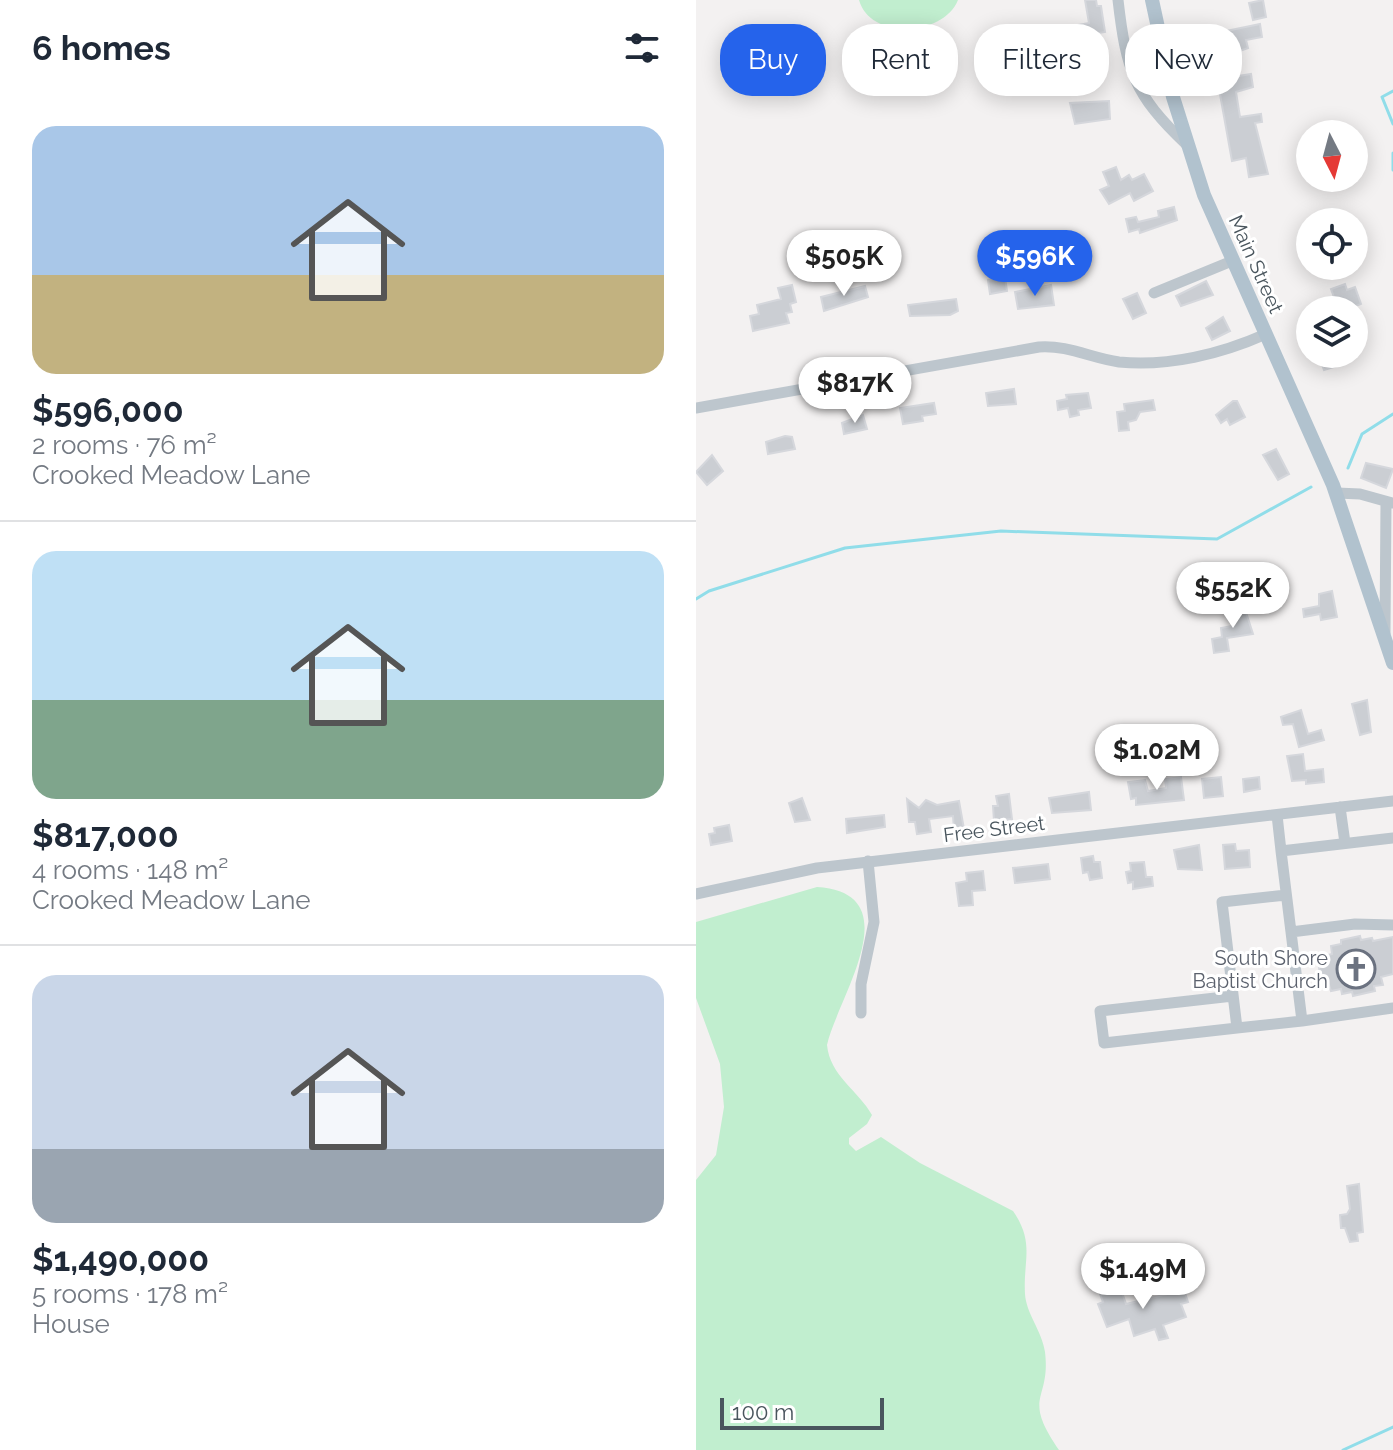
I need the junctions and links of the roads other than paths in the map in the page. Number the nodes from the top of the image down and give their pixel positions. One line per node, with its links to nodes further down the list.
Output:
1 (1118, 0): 3 (street)
2 (1152, 0): 3 (main road, Main Street)
3 (1186, 144): 4 (main road, Main Street)
4 (1232, 261): 5 (street); 6 (main road, Main Street)
5 (1154, 293)
6 (1266, 334): 7 (street); 8 (main road, Main Street)
7 (696, 408)
8 (1337, 493): 9 (street); 11 (main road, Main Street)
9 (1389, 503): 10 (street, Main Street)
10 (1385, 567): 11 (street); 12 (street, Main Street)
11 (1367, 581): 12 (main road, Main Street)
12 (1385, 637): 13 (main road, Main Street)
13 (1393, 663)
14 (1393, 801): 15 (street, Free Street)
15 (1340, 807): 16 (street, Free Street); 18 (street)
16 (1277, 815): 19 (street); 20 (street, Free Street)
17 (1393, 838): 18 (street)
18 (1345, 843): 19 (street)
19 (1281, 851): 22 (street)
20 (868, 861): 21 (street, Free Street); 27 (street)
21 (696, 894)
22 (1286, 895): 24 (street); 25 (street)
23 (1393, 925): 24 (street)
24 (1291, 932): 28 (street)
25 (1233, 996): 29 (street); 29 (street)
26 (1393, 1008): 28 (street)
27 (861, 1013)
28 (1302, 1021): 29 (street)
29 (1237, 1028)

